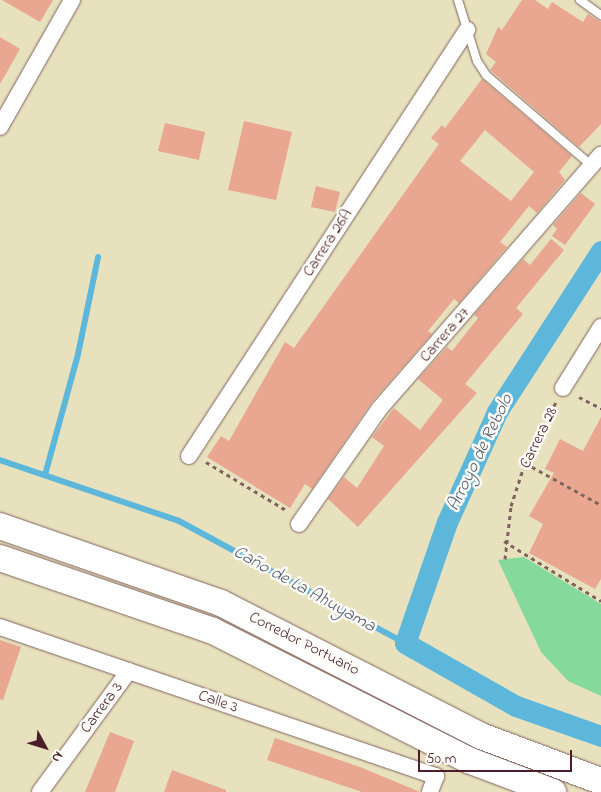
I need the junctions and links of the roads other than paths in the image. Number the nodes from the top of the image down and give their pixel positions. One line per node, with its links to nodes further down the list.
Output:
1 (72, 0): 6 (street)
2 (458, 0): 5 (lane)
3 (580, 0): 4 (lane)
4 (601, 15)
5 (467, 30): 7 (lane); 10 (street, Carrera 26A)
6 (0, 127)
7 (596, 160): 11 (street, Carrera 27)
8 (601, 327): 9 (street, Carrera 28)
9 (563, 388)
10 (191, 453)
11 (304, 517)
12 (0, 526): 16 (main road, Corredor Portuario)
13 (0, 558): 17 (main road, Corredor Portuario)
14 (0, 627): 15 (street, Calle 3)
15 (129, 672): 19 (street, Carrera 3); 20 (street, Calle 3)
16 (470, 730): 17 (main road); 18 (main road, Corredor Portuario)
17 (456, 754): 21 (main road, Corredor Portuario)
18 (601, 781)
19 (40, 792)
20 (430, 792)
21 (553, 792)

